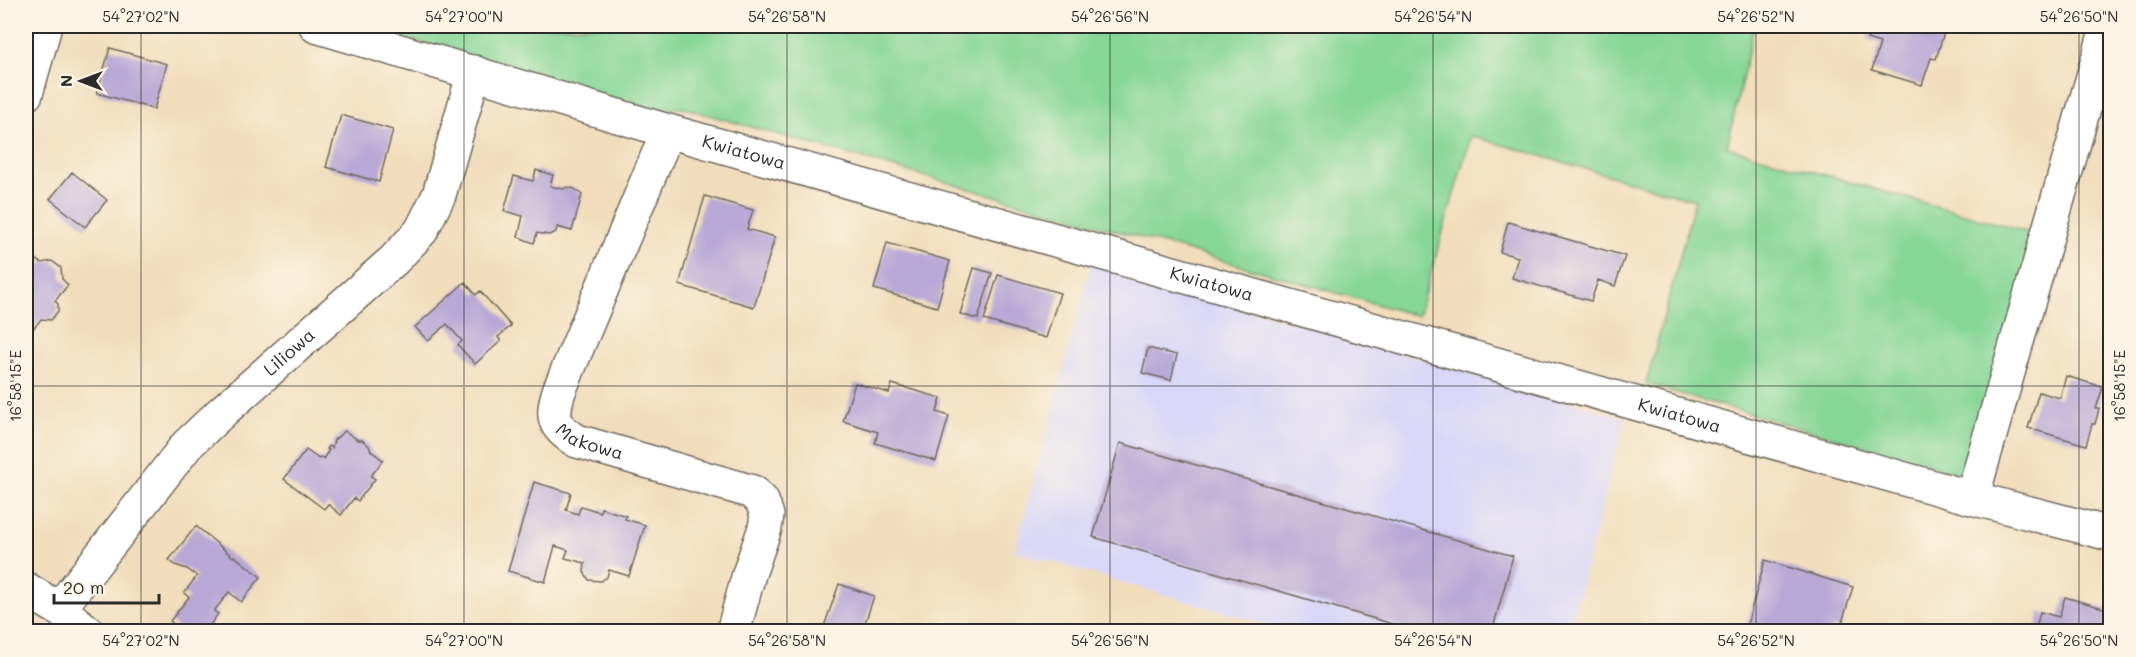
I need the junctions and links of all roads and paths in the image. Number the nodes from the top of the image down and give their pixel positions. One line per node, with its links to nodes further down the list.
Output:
1 (45, 26): 5 (street)
2 (316, 26): 4 (street, Kwiatowa)
3 (2107, 28): 7 (street)
4 (474, 72): 6 (street, Kwiatowa); 10 (street, Liliowa)
5 (26, 94)
6 (668, 131): 7 (street, Kwiatowa); 12 (street, Makowa)
7 (1972, 498): 8 (street, Kwiatowa)
8 (2110, 534)
9 (26, 589): 10 (street)
10 (59, 609): 11 (street)
11 (88, 632)
12 (733, 632)

